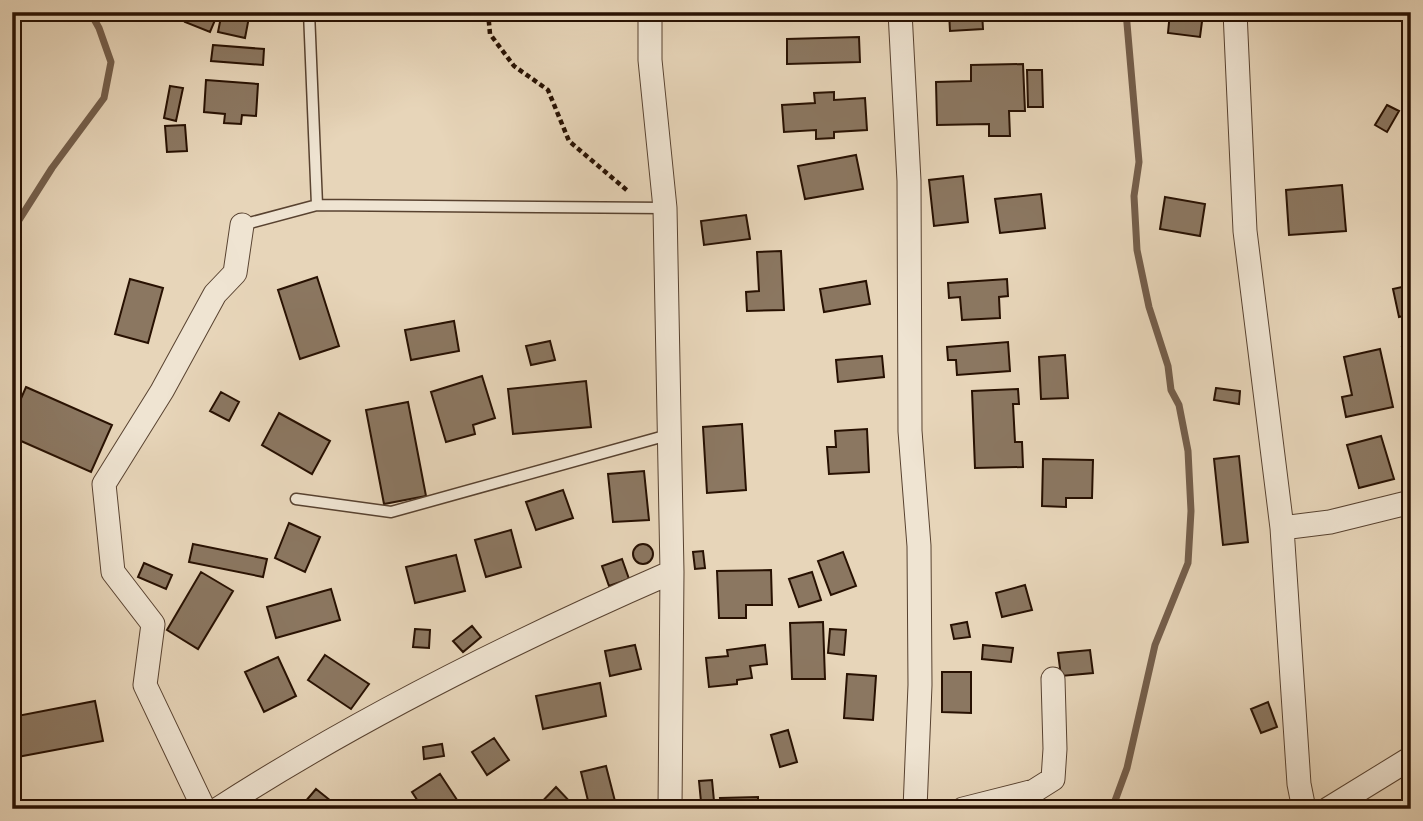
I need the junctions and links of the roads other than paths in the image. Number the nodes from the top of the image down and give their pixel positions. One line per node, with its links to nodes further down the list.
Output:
1 (309, 12): 5 (lane)
2 (650, 12): 6 (street)
3 (900, 12): 18 (street)
4 (1235, 12): 11 (street)
5 (317, 205): 6 (lane); 7 (lane)
6 (666, 208): 8 (street)
7 (242, 225): 15 (street)
8 (668, 435): 9 (lane); 12 (street)
9 (296, 499)
10 (1411, 502): 11 (street)
11 (1282, 528): 20 (street)
12 (672, 572): 16 (street); 17 (street)
13 (1053, 679): 19 (street)
14 (1411, 758): 21 (street)
15 (204, 809)
16 (219, 809)
17 (670, 809)
18 (915, 809)
19 (963, 809)
20 (1304, 809)
21 (1328, 809)

